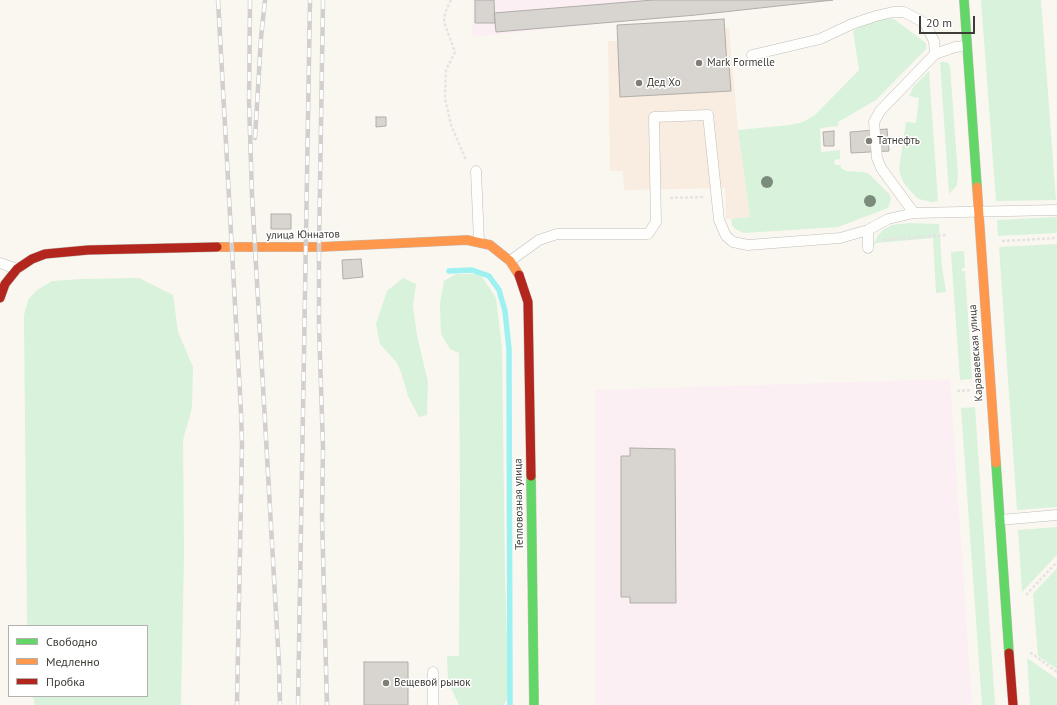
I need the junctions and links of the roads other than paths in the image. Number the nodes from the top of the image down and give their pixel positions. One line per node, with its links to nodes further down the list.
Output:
1 (964, 0): 2 (street, Караваевская улица)
2 (966, 46): 4 (lane); 7 (street, Караваевская улица)
3 (752, 54): 4 (lane)
4 (934, 54): 8 (lane)
5 (476, 171): 10 (lane)
6 (1057, 210): 7 (lane)
7 (978, 211): 8 (lane); 18 (street, Караваевская улица)
8 (914, 213): 9 (lane)
9 (868, 230): 11 (lane); 12 (lane)
10 (479, 242): 12 (street, улица Юннатов); 14 (street, улица Юннатов)
11 (868, 244)
12 (510, 261): 16 (street, улица Юннатов)
13 (0, 263): 14 (lane)
14 (17, 269): 15 (street, улица Юннатов)
15 (0, 298)
16 (528, 302): 21 (street, Тепловозная улица)
17 (1057, 514): 18 (lane)
18 (1000, 520): 22 (street, Караваевская улица)
19 (433, 672): 20 (lane)
20 (433, 705)
21 (534, 705)
22 (1013, 705)

